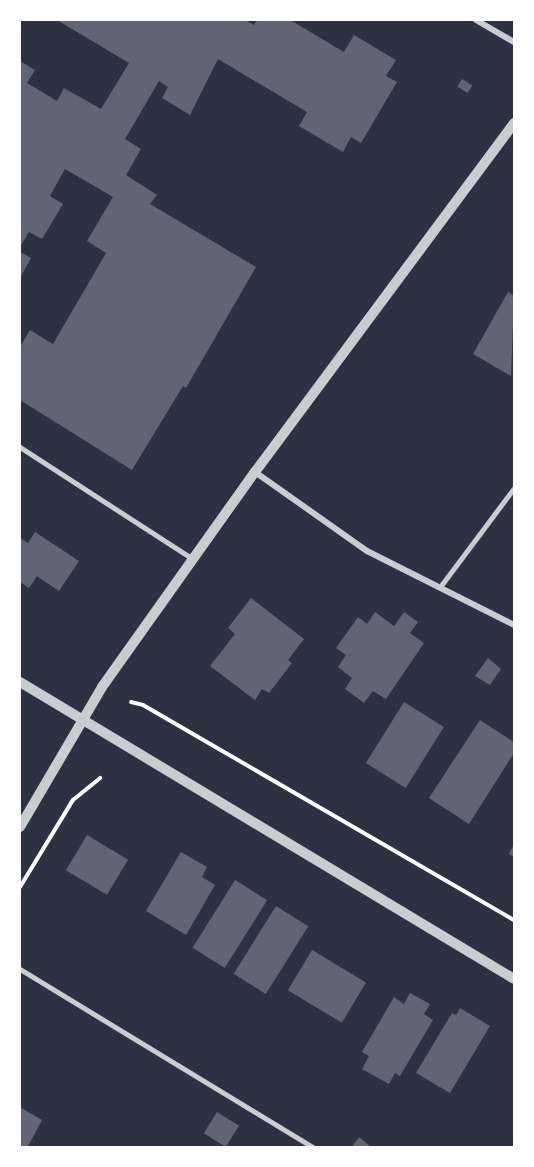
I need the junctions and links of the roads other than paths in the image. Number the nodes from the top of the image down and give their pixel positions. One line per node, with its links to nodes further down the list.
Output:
1 (476, 20): 2 (street)
2 (514, 42)
3 (514, 123): 5 (street)
4 (20, 447): 7 (lane)
5 (255, 472): 7 (street); 8 (street)
6 (514, 488): 8 (lane)
7 (193, 559): 11 (street)
8 (440, 587): 9 (street)
9 (514, 625)
10 (20, 682): 11 (street)
11 (81, 717): 12 (street); 14 (street)
12 (20, 827)
13 (20, 969): 15 (lane)
14 (514, 979)
15 (314, 1148)

